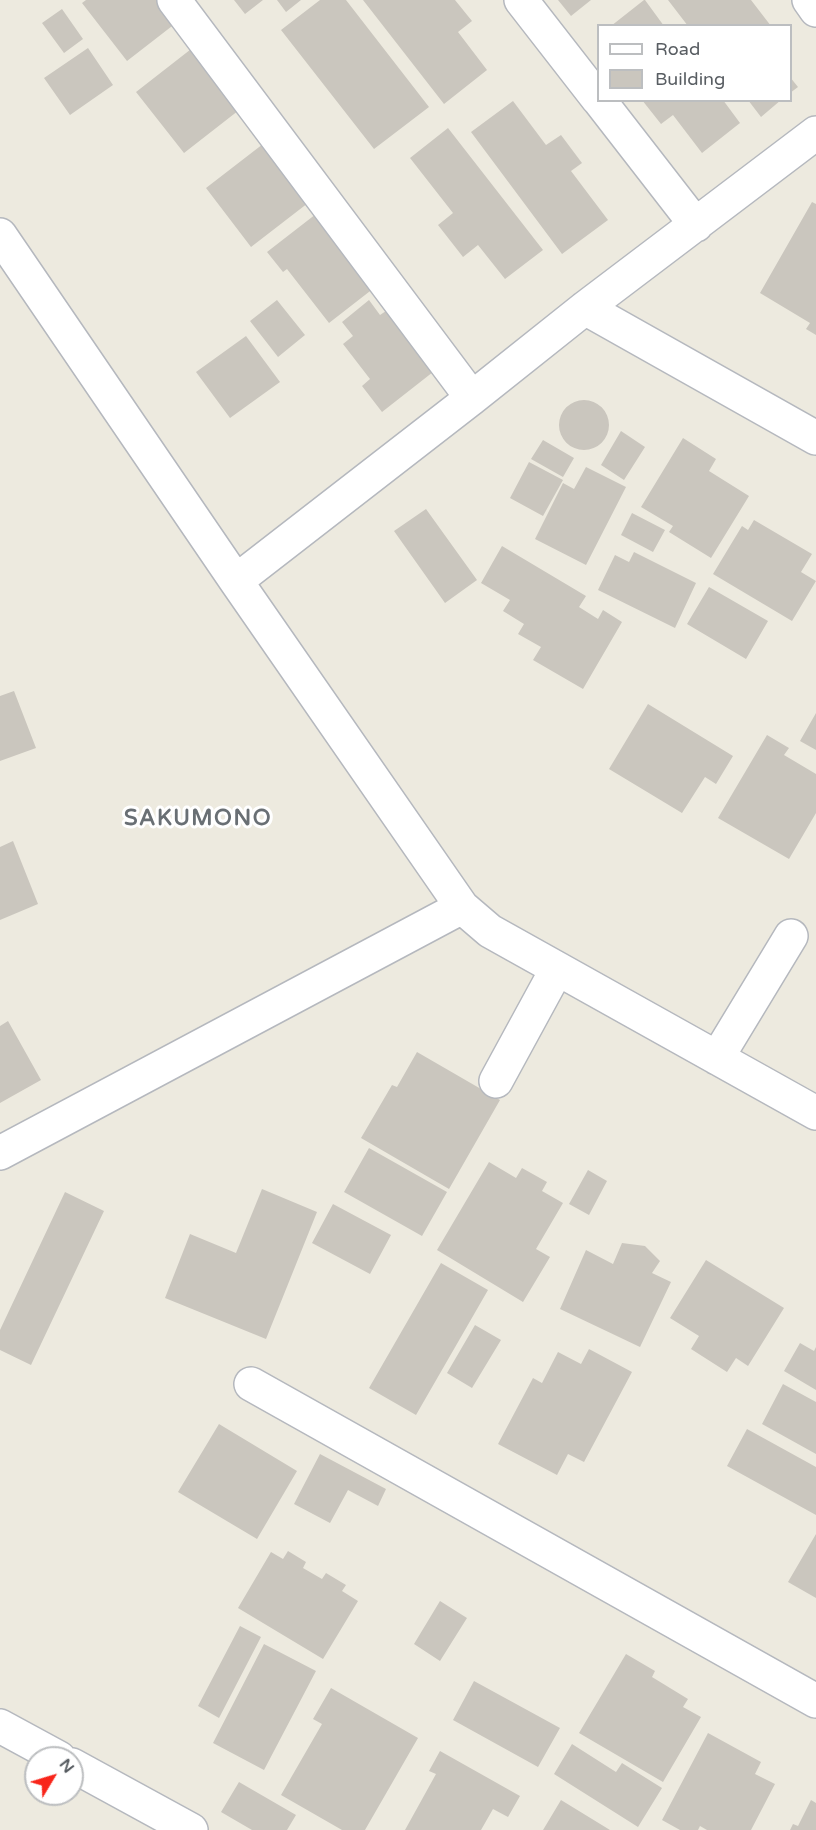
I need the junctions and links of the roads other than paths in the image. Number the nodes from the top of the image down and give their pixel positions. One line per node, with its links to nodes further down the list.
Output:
1 (174, 0): 11 (street)
2 (521, 0): 5 (street)
3 (809, 0): 4 (street)
4 (816, 10)
5 (597, 97)
6 (601, 102): 8 (street)
7 (816, 133): 8 (street)
8 (696, 225): 10 (street)
9 (0, 235): 13 (street)
10 (585, 308): 11 (street); 12 (street)
11 (472, 398): 13 (street)
12 (816, 438)
13 (236, 581): 14 (street)
14 (462, 907): 16 (street); 20 (street)
15 (791, 936): 17 (street)
16 (557, 969): 17 (street); 18 (street)
17 (717, 1058): 19 (street)
18 (496, 1081)
19 (816, 1113)
20 (0, 1153)
21 (251, 1384): 22 (street)
22 (816, 1701)
23 (0, 1726): 24 (street)
24 (37, 1746)
25 (84, 1772): 26 (street)
26 (191, 1830)

